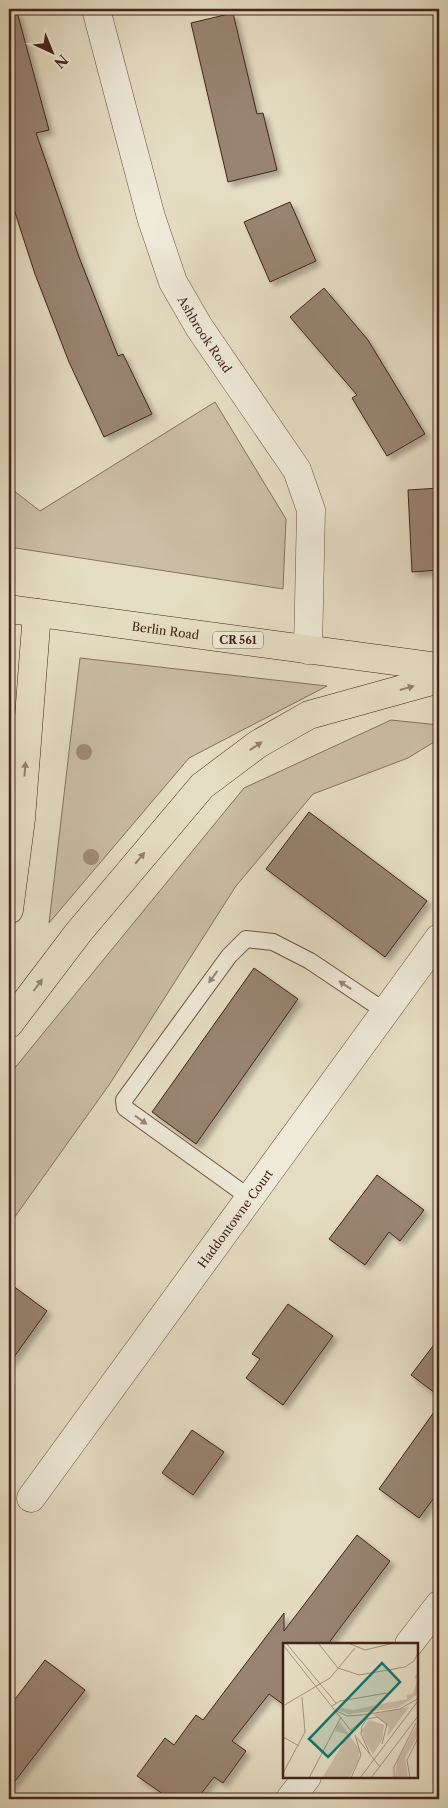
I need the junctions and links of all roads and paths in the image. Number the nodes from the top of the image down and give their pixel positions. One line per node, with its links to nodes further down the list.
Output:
1 (96, 9): 4 (street, Ashbrook Road)
2 (9, 609): 3 (main road, Berlin Road / CR 561)
3 (37, 613): 4 (main road, Berlin Road / CR 561); 7 (main road, one-way to 3)
4 (308, 650): 5 (main road, Berlin Road / CR 561)
5 (439, 667)
6 (439, 679): 10 (main road, one-way to 6)
7 (9, 910)
8 (439, 938): 9 (street, Haddontowne Court)
9 (386, 1012): 11 (street, Haddontowne Court); 11 (lane, one-way to 11)
10 (9, 1024)
11 (250, 1198): 12 (street, Haddontowne Court)
12 (31, 1498)
13 (439, 1605): 14 (street)
14 (410, 1643)
15 (306, 1778): 16 (street)
16 (290, 1799)

